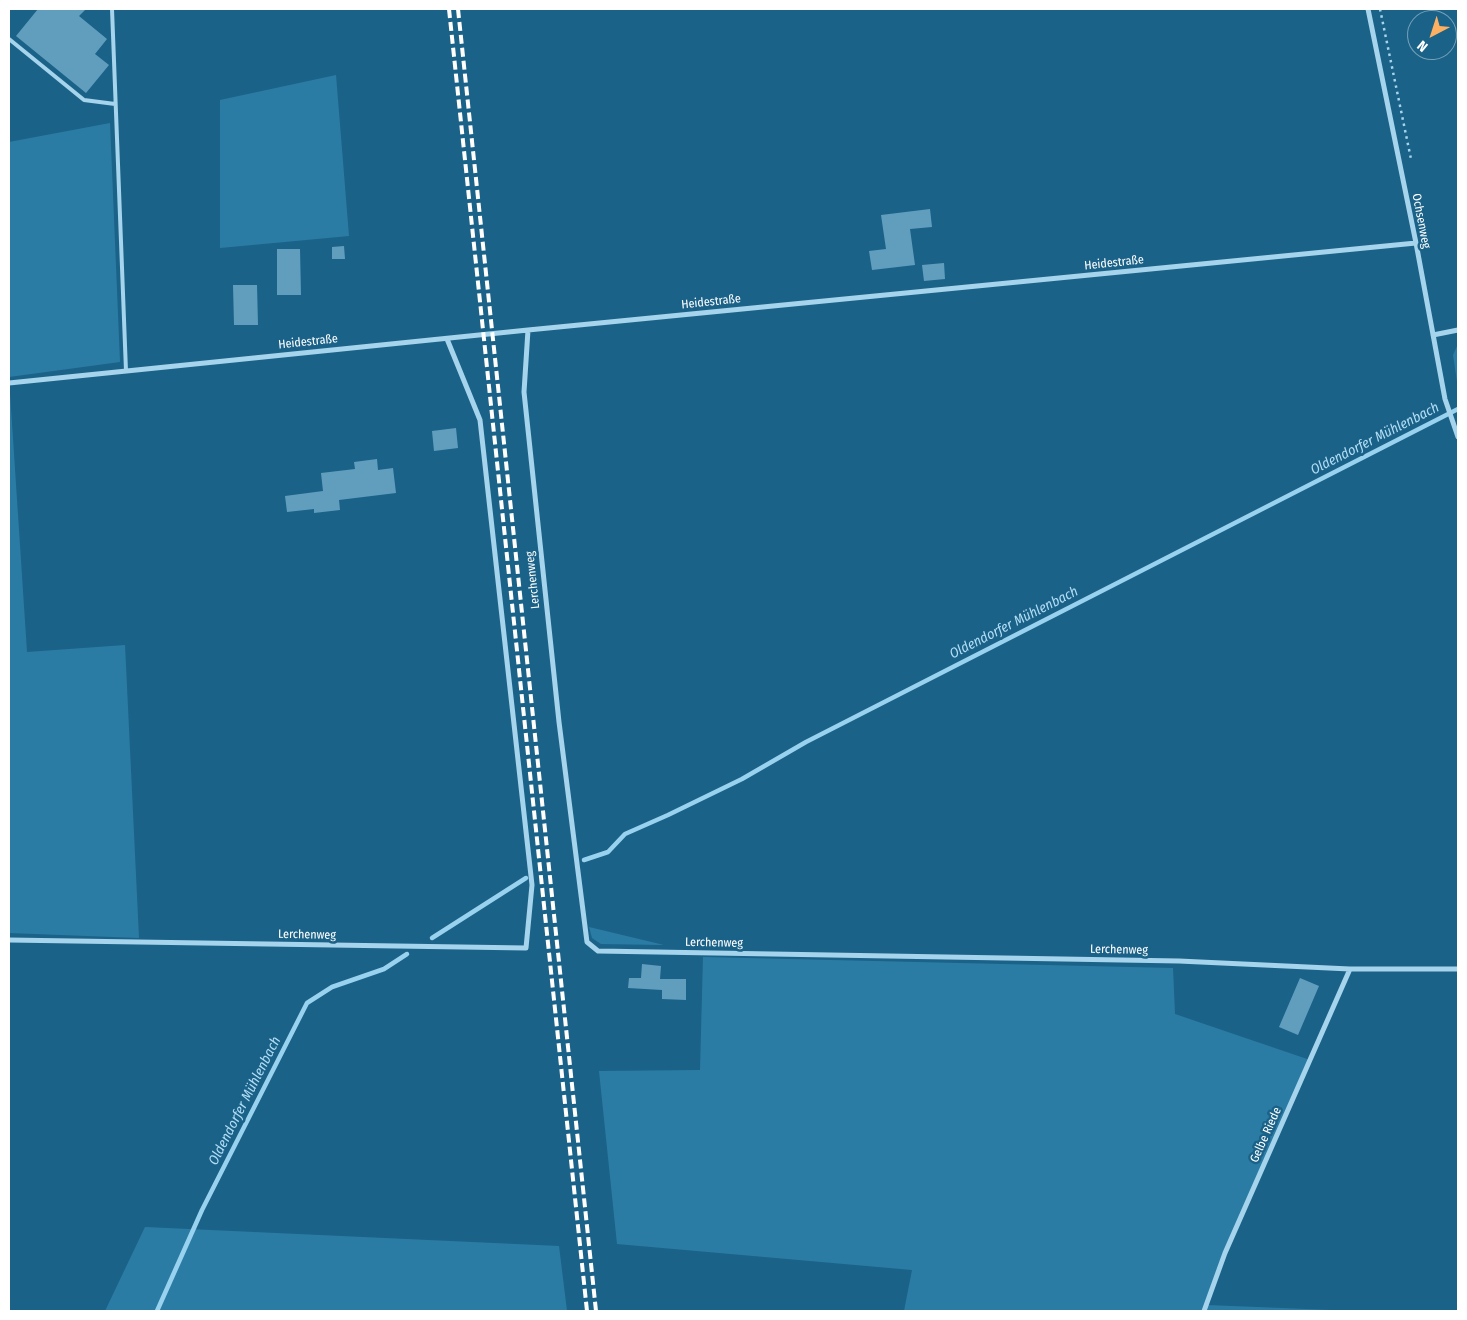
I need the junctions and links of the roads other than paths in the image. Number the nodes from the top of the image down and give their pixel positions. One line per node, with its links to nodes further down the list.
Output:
1 (112, 9): 4 (lane)
2 (1368, 9): 5 (street, Ochsenweg)
3 (9, 39): 4 (lane)
4 (115, 104): 10 (lane)
5 (1416, 243): 6 (street, Heidestraße); 8 (street, Ochsenweg)
6 (528, 330): 9 (street, Heidestraße); 14 (street, Lerchenweg)
7 (1458, 330): 8 (street)
8 (1433, 335): 12 (street, Ochsenweg)
9 (448, 339): 10 (street, Heidestraße); 13 (street, Lerchenweg)
10 (126, 371): 11 (street, Heidestraße)
11 (9, 383)
12 (1458, 437)
13 (9, 940)
14 (1350, 969): 15 (street, Lerchenweg); 16 (street, Gelbe Riede)
15 (1458, 969)
16 (1204, 1311)

